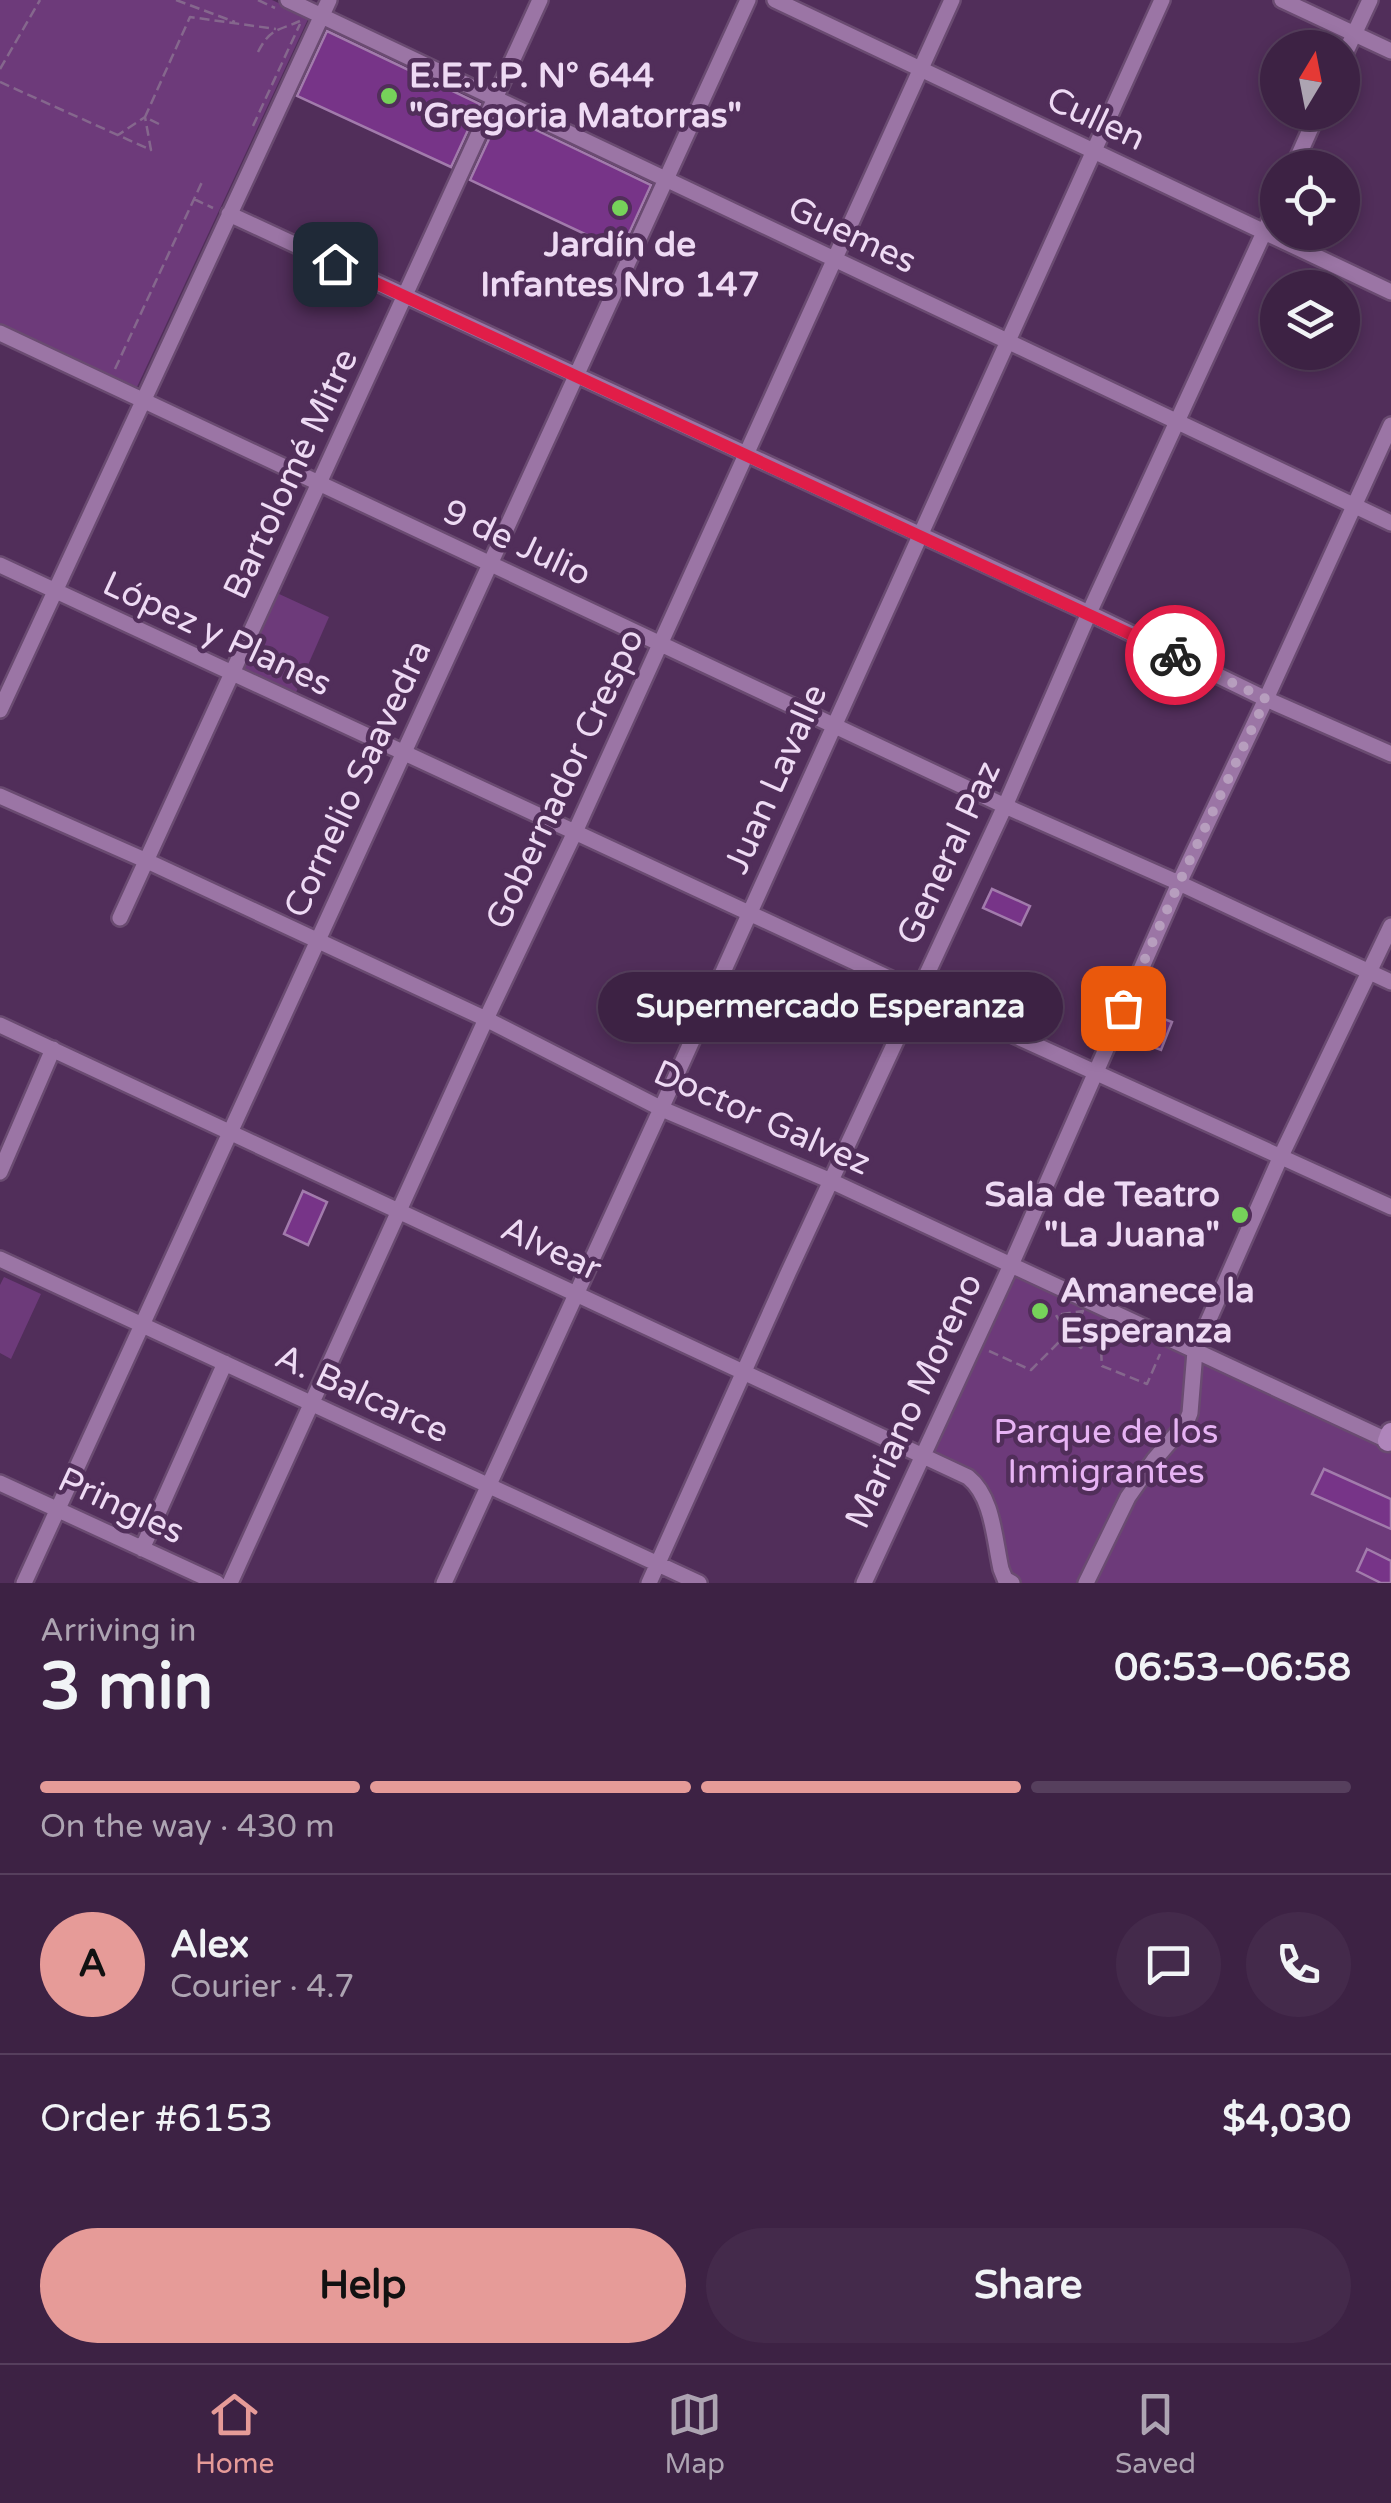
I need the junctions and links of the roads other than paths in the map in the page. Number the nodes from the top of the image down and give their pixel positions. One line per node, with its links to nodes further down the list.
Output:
1 (288, 0): 10 (street, Guemes)
2 (329, 0): 10 (street)
3 (540, 0): 16 (street, Bartolomé Mitre)
4 (748, 0): 18 (street, Cornelio Saavedra)
5 (775, 0): 15 (street, Cullen)
6 (952, 0): 15 (street, Gobernador Crespo)
7 (1162, 0): 17 (street, Juan Lavalle)
8 (1282, 0): 11 (street)
9 (1370, 0): 12 (street)
10 (322, 16): 16 (street, Guemes); 19 (street)
11 (1346, 30)
12 (1356, 30)
13 (1360, 37): 14 (street)
14 (1391, 51)
15 (921, 70): 17 (street, Cullen); 23 (street, Gobernador Crespo)
16 (496, 98): 18 (street, Guemes); 25 (street, Bartolomé Mitre)
17 (1094, 151): 20 (street, Cullen); 27 (street, Juan Lavalle)
18 (666, 180): 23 (street, Guemes); 28 (street, Cornelio Saavedra)
19 (222, 212): 25 (street); 29 (street)
20 (1260, 230)
21 (1260, 241): 30 (street, General Paz)
22 (1302, 250): 24 (street, Cullen)
23 (835, 260): 27 (street, Guemes); 32 (street, Gobernador Crespo)
24 (1391, 292)
25 (406, 296): 28 (street); 33 (street, Bartolomé Mitre)
26 (0, 333): 29 (street, 9 de Julio)
27 (1007, 342): 30 (street, Guemes); 36 (street, Juan Lavalle)
28 (576, 375): 32 (street); 37 (street, Cornelio Saavedra)
29 (144, 400): 33 (street, 9 de Julio); 39 (street)
30 (1176, 422): 34 (street, Guemes); 40 (street, General Paz)
31 (1391, 425): 34 (street, Mariano Moreno)
32 (746, 454): 36 (street); 41 (street, Gobernador Crespo)
33 (320, 483): 37 (street, 9 de Julio); 42 (street, Bartolomé Mitre)
34 (1354, 506): 35 (street, Guemes); 43 (street, Mariano Moreno)
35 (1391, 523)
36 (920, 534): 40 (street); 45 (street, Juan Lavalle)
37 (490, 563): 41 (street, 9 de Julio); 46 (street, Cornelio Saavedra)
38 (0, 565): 39 (street, López y Planes)
39 (55, 591): 42 (street, López y Planes); 44 (street)
40 (1089, 613): 43 (street); 49 (street, General Paz)
41 (660, 644): 45 (street, 9 de Julio); 50 (street, Gobernador Crespo)
42 (232, 674): 46 (street, López y Planes); 51 (street, Bartolomé Mitre)
43 (1266, 699): 47 (street); 52 (street, Mariano Moreno)
44 (0, 710)
45 (833, 725): 49 (street, 9 de Julio); 53 (street, Juan Lavalle)
46 (402, 753): 50 (street, López y Planes); 56 (street, Cornelio Saavedra)
47 (1391, 754)
48 (0, 796): 51 (street, Doctor Galvez)
49 (1005, 806): 52 (street, 9 de Julio); 59 (street, General Paz)
50 (575, 832): 53 (street, López y Planes); 60 (street, Gobernador Crespo)
51 (147, 861): 54 (street, Bartolomé Mitre); 56 (street, Doctor Galvez)
52 (1179, 883): 57 (street, 9 de Julio); 63 (street, Mariano Moreno)
53 (748, 912): 59 (street, López y Planes); 64 (street, Juan Lavalle)
54 (120, 918)
55 (1391, 926): 57 (street)
56 (316, 940): 60 (street, Doctor Galvez); 65 (street, Cornelio Saavedra)
57 (1369, 972): 58 (street, 9 de Julio); 66 (street)
58 (1391, 982)
59 (919, 992): 63 (street, López y Planes); 68 (street, General Paz)
60 (486, 1019): 64 (street, Doctor Galvez); 70 (street, Gobernador Crespo)
61 (0, 1024): 62 (street, Alvear)
62 (53, 1049): 65 (street, Alvear); 67 (street)
63 (1095, 1072): 66 (street, López y Planes); 72 (street, Mariano Moreno)
64 (662, 1108): 68 (street, Doctor Galvez); 73 (street, Juan Lavalle)
65 (230, 1132): 70 (street, Alvear); 74 (street, Cornelio Saavedra)
66 (1281, 1156): 69 (street, López y Planes); 75 (street)
67 (0, 1172)
68 (831, 1181): 72 (street, Doctor Galvez); 77 (street, General Paz)
69 (1391, 1208)
70 (399, 1211): 73 (street, Alvear); 78 (street, Gobernador Crespo)
71 (0, 1259): 74 (street, A. Balcarce)
72 (1011, 1264): 75 (street, Doctor Galvez); 80 (street, Mariano Moreno)
73 (578, 1294): 77 (street, Alvear); 82 (street, Juan Lavalle)
74 (142, 1324): 76 (street, A. Balcarce); 83 (street, Cornelio Saavedra)
75 (1195, 1350): 79 (street, Doctor Galvez); 94 (street)
76 (225, 1363): 78 (street, A. Balcarce); 84 (street)
77 (745, 1374): 80 (street, Alvear); 85 (street, General Paz)
78 (312, 1404): 82 (street, A. Balcarce); 88 (street, Gobernador Crespo)
79 (1390, 1439)
80 (922, 1456): 92 (street, Mariano Moreno); 93 (street, Alvear)
81 (0, 1483): 83 (street, Pringles)
82 (489, 1486): 85 (street, A. Balcarce); 89 (street, Juan Lavalle)
83 (58, 1510): 84 (street, Pringles); 86 (street, Cornelio Saavedra)
84 (142, 1548): 87 (street, Pringles)
85 (658, 1564): 90 (street, General Paz); 91 (street, A. Balcarce)
86 (24, 1583)
87 (217, 1583)
88 (230, 1583)
89 (444, 1583)
90 (649, 1583)
91 (699, 1583)
92 (864, 1583)
93 (1012, 1583)
94 (1086, 1583)

